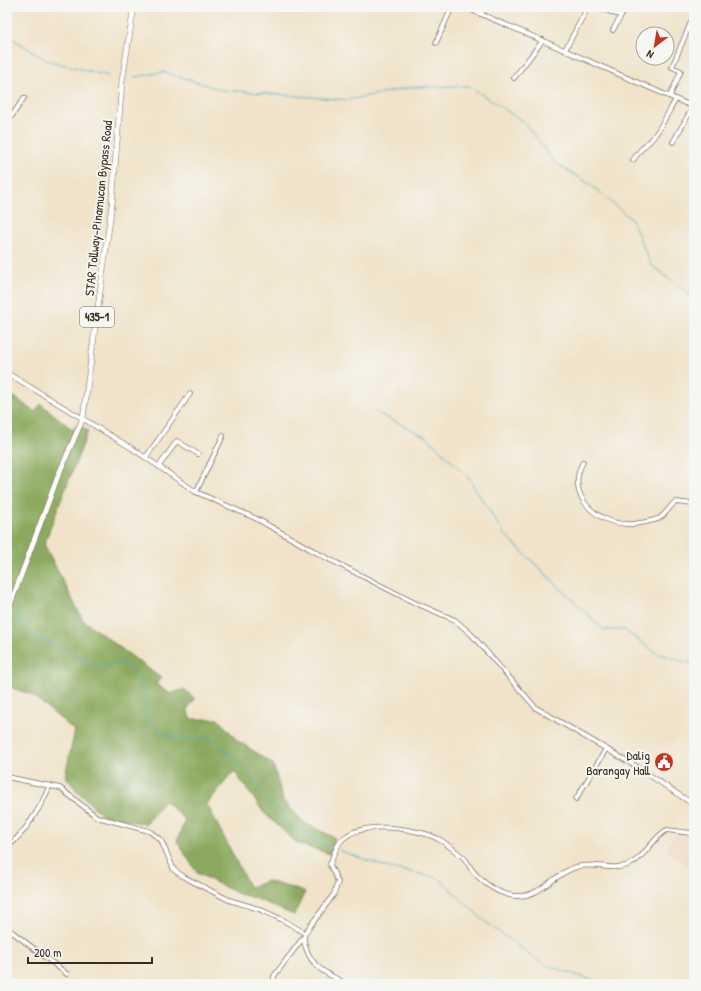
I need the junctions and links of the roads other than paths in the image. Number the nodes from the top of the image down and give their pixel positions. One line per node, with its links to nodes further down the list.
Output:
1 (134, 7): 28 (main road, STAR Tollway-Pinamucan Bypass Road / 435-1)
2 (452, 7): 15 (street)
3 (464, 7): 8 (street)
4 (485, 7): 9 (street)
5 (588, 7): 16 (street)
6 (598, 7): 11 (street)
7 (627, 7): 11 (street)
8 (470, 8): 9 (street)
9 (481, 14): 14 (street)
10 (694, 15): 12 (street)
11 (622, 16): 13 (street)
12 (692, 23): 18 (street)
13 (613, 30)
14 (543, 40): 16 (street); 17 (street)
15 (436, 43)
16 (565, 50): 18 (street)
17 (514, 78)
18 (670, 96): 21 (street)
19 (24, 98): 23 (street)
20 (694, 98): 22 (street)
21 (676, 99): 22 (street); 25 (street)
22 (692, 106): 24 (street)
23 (7, 123)
24 (672, 142)
25 (633, 160)
26 (7, 373): 28 (street)
27 (190, 394): 31 (street)
28 (83, 418): 31 (street); 36 (main road, STAR Tollway-Pinamucan Bypass Road / 435-1)
29 (223, 436): 34 (street)
30 (198, 454): 33 (street)
31 (146, 457): 33 (street)
32 (583, 462): 35 (street)
33 (159, 466): 34 (street)
34 (196, 492): 37 (street)
35 (694, 504)
36 (7, 613)
37 (606, 749): 40 (street); 41 (street)
38 (7, 777): 39 (street)
39 (50, 785): 43 (street); 45 (street)
40 (576, 799)
41 (694, 805)
42 (694, 829): 45 (street)
43 (7, 847)
44 (7, 928): 47 (street)
45 (305, 933): 46 (street)
46 (303, 938): 48 (street); 49 (street)
47 (67, 974)
48 (273, 984)
49 (347, 984)

